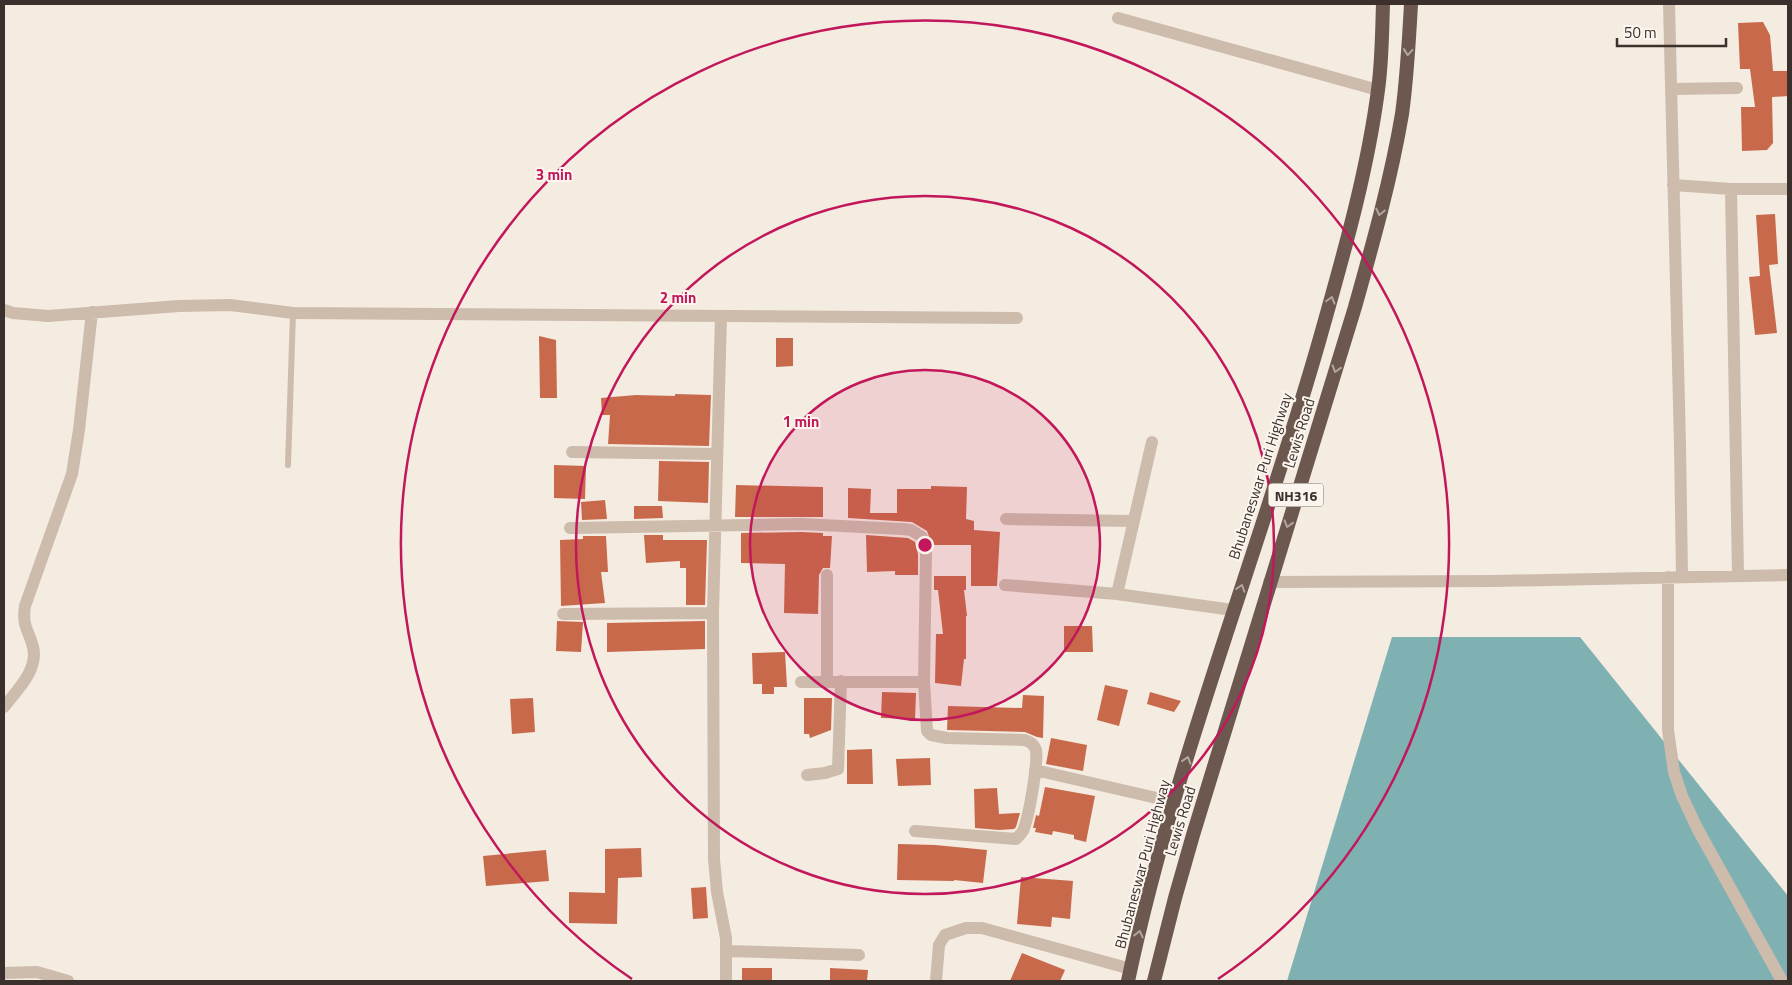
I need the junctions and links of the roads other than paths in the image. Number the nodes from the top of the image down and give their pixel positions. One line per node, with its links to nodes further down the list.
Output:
1 (1383, 4): 7 (highway, Bhubaneswar Puri Highway / NH316)
2 (1411, 4): 29 (highway, Lewis Road / NH316, one-way to 29)
3 (1669, 4): 5 (street)
4 (1118, 18): 7 (street)
5 (1672, 88): 6 (street); 8 (street)
6 (1737, 88)
7 (1378, 90): 32 (highway, Bhubaneswar Puri Highway / NH316, one-way to 7)
8 (1673, 185): 9 (street); 27 (street)
9 (1730, 189): 10 (street); 25 (street)
10 (1788, 189)
11 (4, 310): 12 (street)
12 (92, 312): 13 (street); 39 (street)
13 (293, 313): 14 (street); 19 (lane)
14 (721, 316): 15 (street); 18 (street)
15 (1017, 318)
16 (1152, 442): 21 (street)
17 (572, 452): 18 (street)
18 (716, 454): 22 (street)
19 (288, 465)
20 (1006, 519): 21 (street)
21 (1133, 521): 31 (street)
22 (716, 526): 23 (street); 33 (street); 38 (street)
23 (570, 528)
24 (827, 575): 35 (street)
25 (1738, 575): 26 (street); 27 (street)
26 (1788, 575)
27 (1682, 576): 28 (street)
28 (1668, 577): 29 (street); 52 (street)
29 (1269, 582): 51 (highway, Lewis Road / NH316)
30 (1005, 585): 31 (street)
31 (1117, 594): 32 (street)
32 (1234, 610): 42 (highway, Bhubaneswar Puri Highway / NH316, one-way to 32)
33 (713, 613): 34 (street); 44 (street)
34 (563, 614)
35 (827, 681): 36 (street); 37 (street)
36 (841, 681): 38 (street); 41 (street)
37 (801, 682)
38 (924, 682): 40 (street)
39 (4, 707)
40 (1035, 770): 42 (street); 43 (street)
41 (807, 775)
42 (1174, 802): 47 (highway, Bhubaneswar Puri Highway / NH316, one-way to 42)
43 (915, 831)
44 (728, 951): 45 (street); 49 (street)
45 (859, 955)
46 (4, 973): 48 (street)
47 (1129, 975): 50 (street)
48 (68, 981)
49 (726, 981)
50 (936, 981)
51 (1154, 981)
52 (1782, 981)

